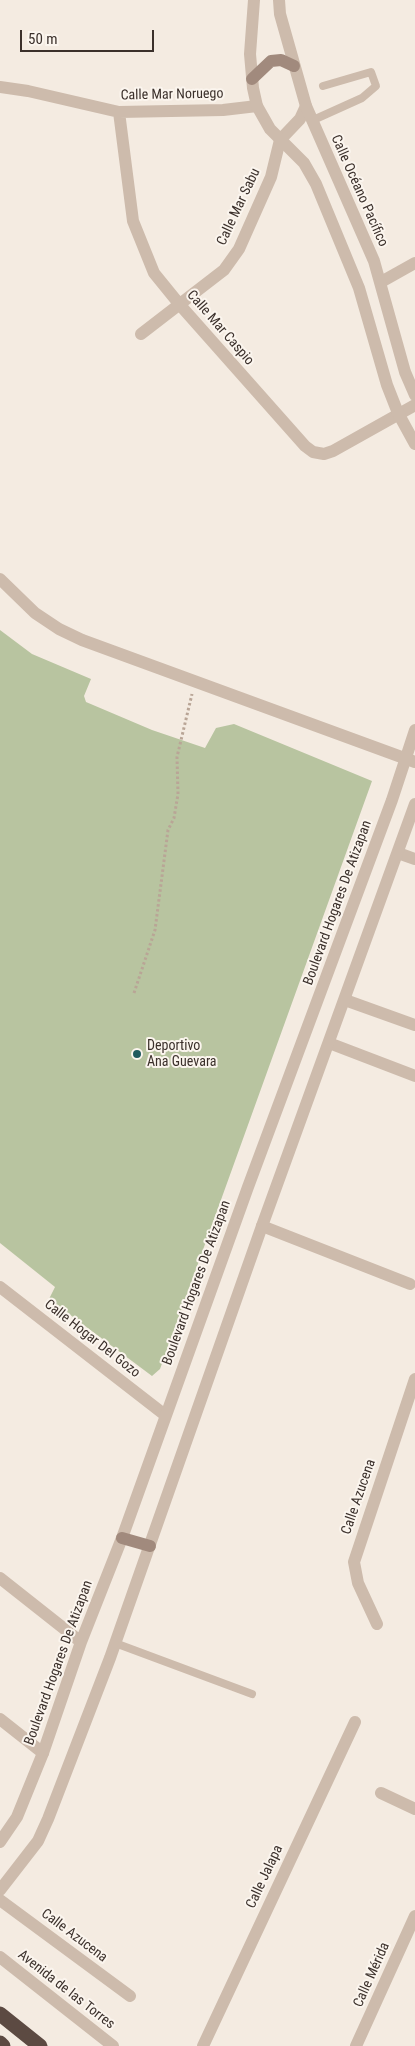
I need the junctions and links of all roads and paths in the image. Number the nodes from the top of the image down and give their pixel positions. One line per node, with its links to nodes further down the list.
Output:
1 (254, 0): 4 (street)
2 (279, 0): 3 (street, Calle Océano Pacífico)
3 (294, 66): 4 (main road); 8 (street, Calle Océano Pacífico)
4 (252, 79): 7 (street)
5 (323, 86): 10 (lane)
6 (0, 87): 9 (street, Calle Mar Noruego)
7 (257, 106): 9 (street, Calle Mar Noruego); 11 (street)
8 (306, 106): 10 (street, Calle Océano Pacífico); 11 (street)
9 (119, 112): 14 (street, Calle Mar Caspio)
10 (311, 121): 13 (street, Calle Océano Pacífico)
11 (280, 140): 14 (street, Calle Mar Sabu); 18 (street)
12 (415, 263): 13 (street)
13 (381, 282): 16 (street, Calle Océano Pacífico)
14 (180, 306): 15 (street, Calle Mar Sabu); 18 (street, Calle Mar Caspio)
15 (141, 334)
16 (415, 395)
17 (415, 405): 18 (street)
18 (398, 413): 19 (street)
19 (415, 444)
20 (0, 579): 21 (street)
21 (195, 681): 23 (street); 27 (path)
22 (415, 730): 23 (street, Boulevard Hogares De Atizapan)
23 (410, 760): 36 (street, Boulevard Hogares De Atizapan)
24 (415, 804): 25 (street)
25 (398, 853): 26 (street); 28 (street)
26 (415, 859)
27 (134, 993)
28 (344, 1000): 29 (street); 30 (street)
29 (415, 1025)
30 (329, 1043): 31 (street); 32 (street)
31 (415, 1076)
32 (262, 1226): 33 (street); 38 (street)
33 (410, 1284)
34 (0, 1287): 36 (street, Calle Hogar Del Gozo)
35 (415, 1379): 40 (street, Calle Azucena)
36 (165, 1415): 37 (street, Boulevard Hogares De Atizapan)
37 (122, 1538): 38 (main road); 41 (street, Boulevard Hogares De Atizapan)
38 (150, 1546): 42 (street)
39 (0, 1578): 41 (street)
40 (377, 1624)
41 (81, 1642): 46 (street, Boulevard Hogares De Atizapan)
42 (115, 1643): 43 (lane); 50 (street)
43 (252, 1694)
44 (0, 1719): 46 (street)
45 (355, 1722): 60 (street, Calle Jalapa)
46 (43, 1753): 49 (street, Boulevard Hogares De Atizapan)
47 (381, 1793): 48 (street)
48 (415, 1809)
49 (0, 1842)
50 (0, 1890)
51 (0, 1900): 54 (street, Calle Azucena)
52 (415, 1916): 61 (street, Calle Mérida)
53 (0, 1957): 59 (street, Avenida de las Torres)
54 (130, 1996)
55 (0, 2014): 58 (highway)
56 (0, 2043): 57 (highway)
57 (3, 2046)
58 (40, 2046)
59 (113, 2046)
60 (203, 2046)
61 (356, 2046)

